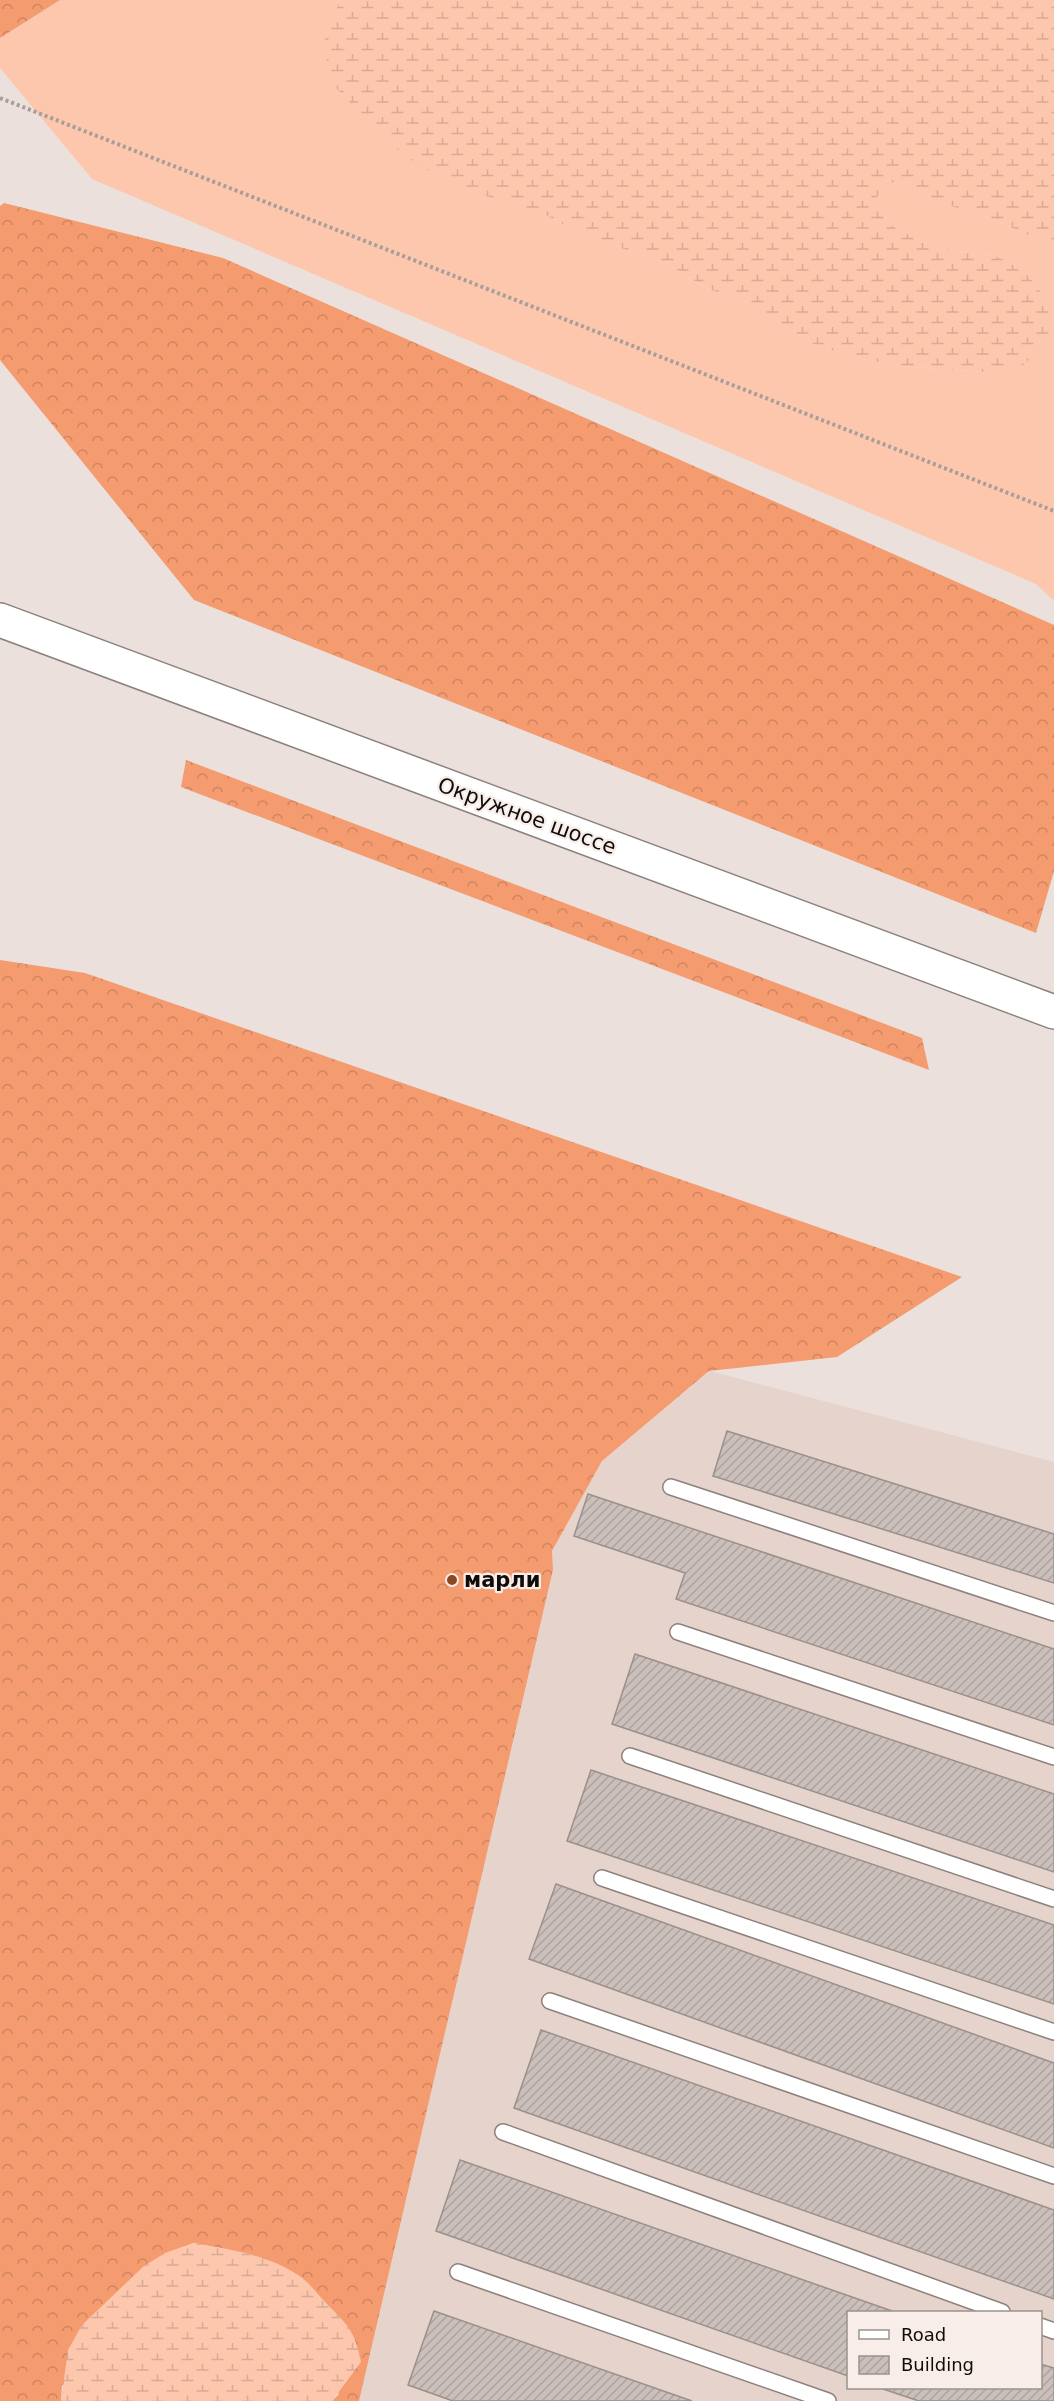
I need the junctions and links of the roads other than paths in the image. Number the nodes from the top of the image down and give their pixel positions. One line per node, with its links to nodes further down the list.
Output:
1 (0, 620): 2 (main road, Окружное шоссе)
2 (1054, 1012)
3 (671, 1487): 4 (lane)
4 (1054, 1613)
5 (678, 1632): 7 (lane)
6 (630, 1756): 9 (lane)
7 (1054, 1756)
8 (602, 1878): 11 (lane)
9 (1054, 1899)
10 (550, 2001): 13 (lane)
11 (1054, 2032)
12 (504, 2132): 15 (lane)
13 (1054, 2176)
14 (458, 2272): 16 (lane)
15 (996, 2311)
16 (828, 2401)

